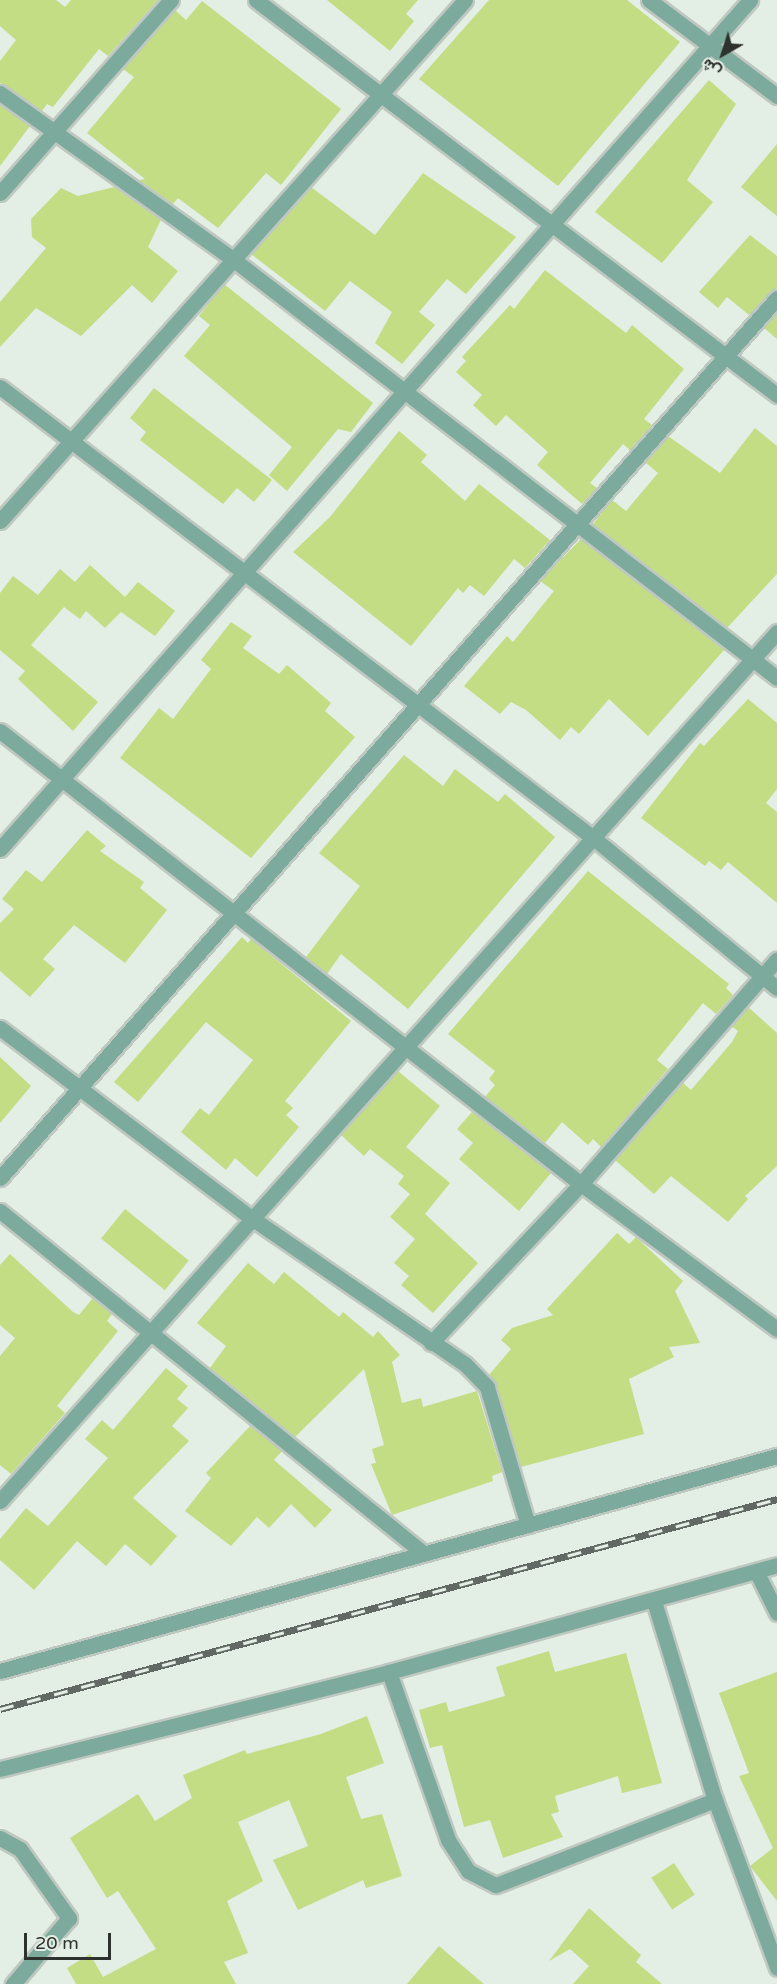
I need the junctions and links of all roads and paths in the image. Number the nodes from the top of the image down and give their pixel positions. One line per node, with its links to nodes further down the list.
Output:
1 (171, 0): 10 (street)
2 (256, 0): 8 (street)
3 (465, 0): 8 (street)
4 (649, 0): 6 (street)
5 (750, 0): 6 (street)
6 (710, 46): 9 (street); 12 (street)
7 (0, 93): 10 (street)
8 (379, 96): 12 (street); 13 (street)
9 (777, 96)
10 (54, 131): 11 (street); 13 (street)
11 (0, 192)
12 (555, 224): 15 (street); 18 (street)
13 (234, 260): 18 (street); 19 (street)
14 (777, 298): 15 (street)
15 (728, 357): 17 (street); 21 (street)
16 (0, 387): 19 (street)
17 (777, 395)
18 (404, 397): 21 (street); 22 (street)
19 (73, 442): 20 (street); 22 (street)
20 (0, 521)
21 (577, 528): 24 (street); 26 (street)
22 (246, 571): 26 (street); 28 (street)
23 (777, 632): 24 (street)
24 (753, 660): 25 (street); 29 (street)
25 (777, 678)
26 (416, 706): 29 (street); 31 (street)
27 (0, 731): 28 (street)
28 (65, 777): 30 (street); 31 (street)
29 (591, 836): 33 (street); 36 (street)
30 (0, 849)
31 (233, 909): 36 (street); 37 (street)
32 (777, 959): 33 (street)
33 (761, 977): 34 (street); 39 (street)
34 (777, 988)
35 (0, 1028): 37 (street)
36 (408, 1044): 39 (street); 41 (street)
37 (80, 1085): 38 (street); 41 (street)
38 (0, 1178)
39 (581, 1184): 42 (street); 44 (street)
40 (0, 1211): 43 (street)
41 (253, 1219): 43 (street); 44 (street)
42 (777, 1329)
43 (151, 1332): 46 (street); 48 (street)
44 (430, 1343): 47 (street)
45 (777, 1456): 47 (street)
46 (0, 1501)
47 (528, 1525): 48 (street)
48 (422, 1552): 53 (street)
49 (777, 1564): 50 (street)
50 (756, 1571): 51 (street); 52 (street)
51 (654, 1601): 54 (street); 56 (street)
52 (777, 1612)
53 (0, 1671)
54 (389, 1672): 55 (street); 56 (street)
55 (0, 1769)
56 (715, 1800): 58 (street)
57 (0, 1838): 59 (street)
58 (777, 1968)
59 (13, 1984)

